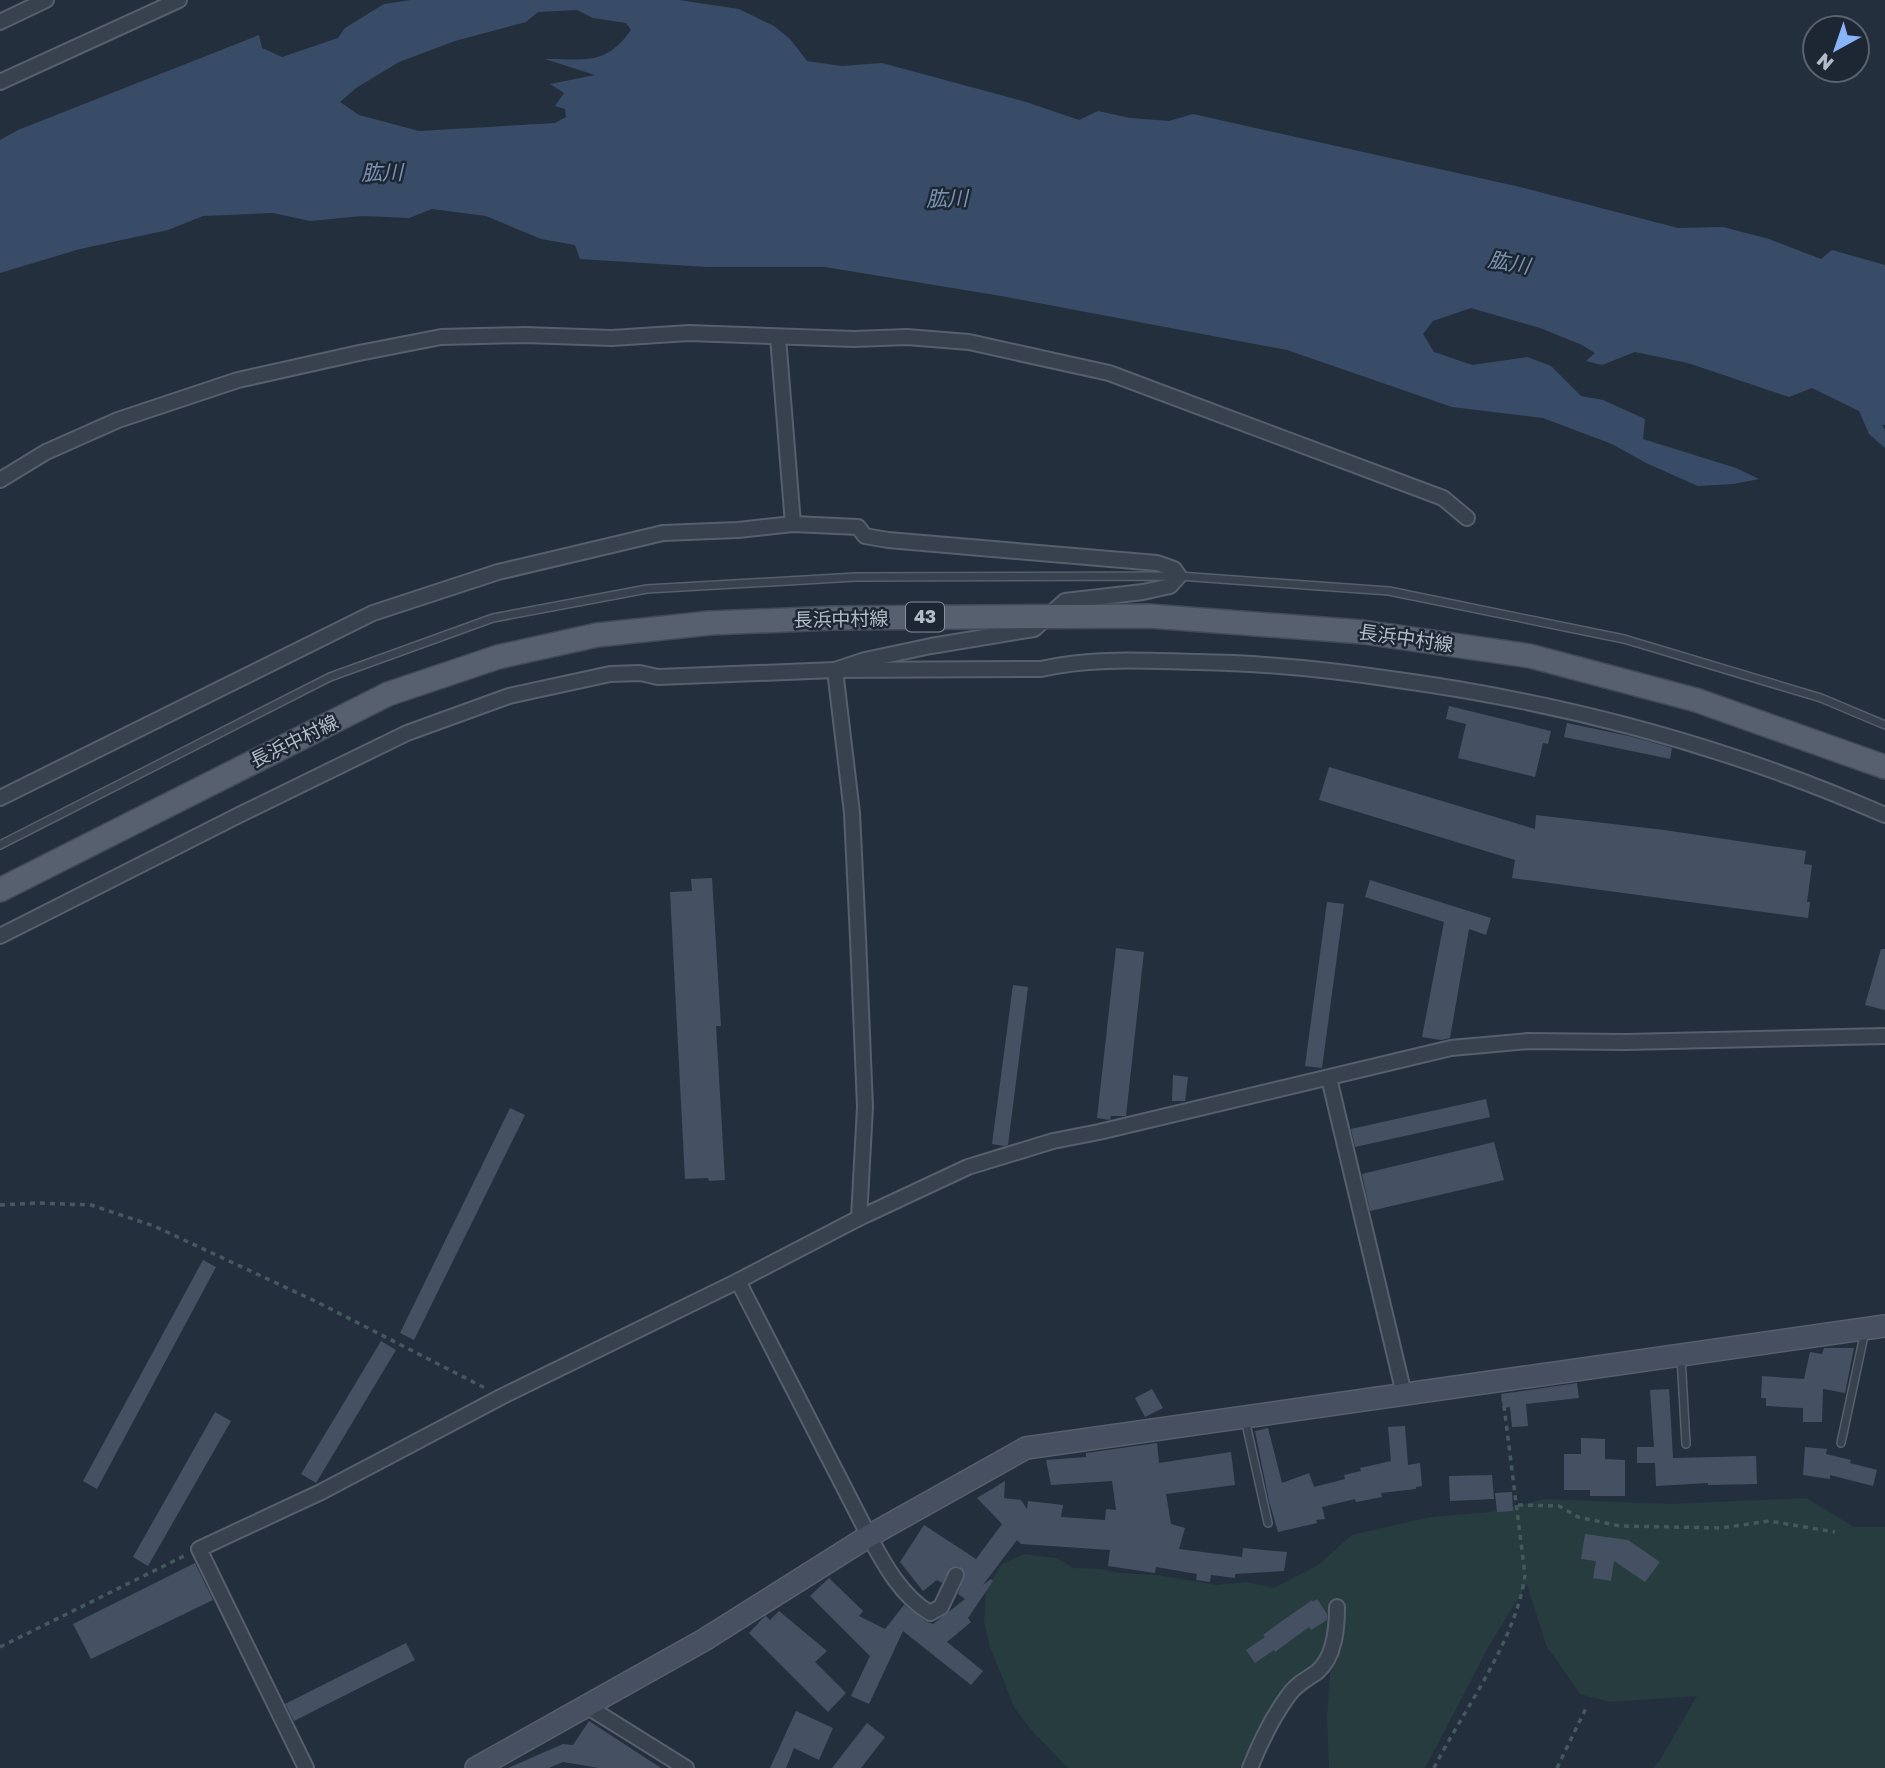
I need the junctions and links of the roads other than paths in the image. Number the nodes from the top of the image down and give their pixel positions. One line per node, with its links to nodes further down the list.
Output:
1 (46, 0): 3 (street)
2 (179, 0): 4 (street)
3 (0, 22)
4 (0, 82)
5 (778, 337): 6 (street); 7 (street); 8 (street)
6 (0, 480)
7 (1467, 518)
8 (793, 524): 9 (street); 14 (street)
9 (1179, 576): 10 (street); 12 (lane); 16 (lane)
10 (1049, 616): 11 (street); 13 (main road, 長浜中村線 / 43); 17 (main road, 長浜中村線 / 43)
11 (835, 670): 15 (street); 18 (street); 21 (street)
12 (1885, 725)
13 (1885, 767)
14 (0, 798)
15 (1885, 815)
16 (0, 845)
17 (0, 890)
18 (0, 936)
19 (1885, 1036): 20 (street)
20 (1329, 1078): 21 (street); 25 (street)
21 (859, 1218): 22 (street)
22 (738, 1280): 30 (street); 34 (street)
23 (1875, 1328): 24 (street); 27 (lane)
24 (1681, 1356): 25 (street); 28 (lane)
25 (1404, 1395): 26 (street)
26 (1245, 1418): 29 (lane); 30 (street)
27 (1842, 1443)
28 (1686, 1444)
29 (1268, 1523)
30 (869, 1536): 31 (street); 33 (street)
31 (956, 1575)
32 (1337, 1607): 37 (street)
33 (585, 1705): 35 (street); 36 (street)
34 (306, 1768)
35 (476, 1768)
36 (686, 1768)
37 (1250, 1768)

